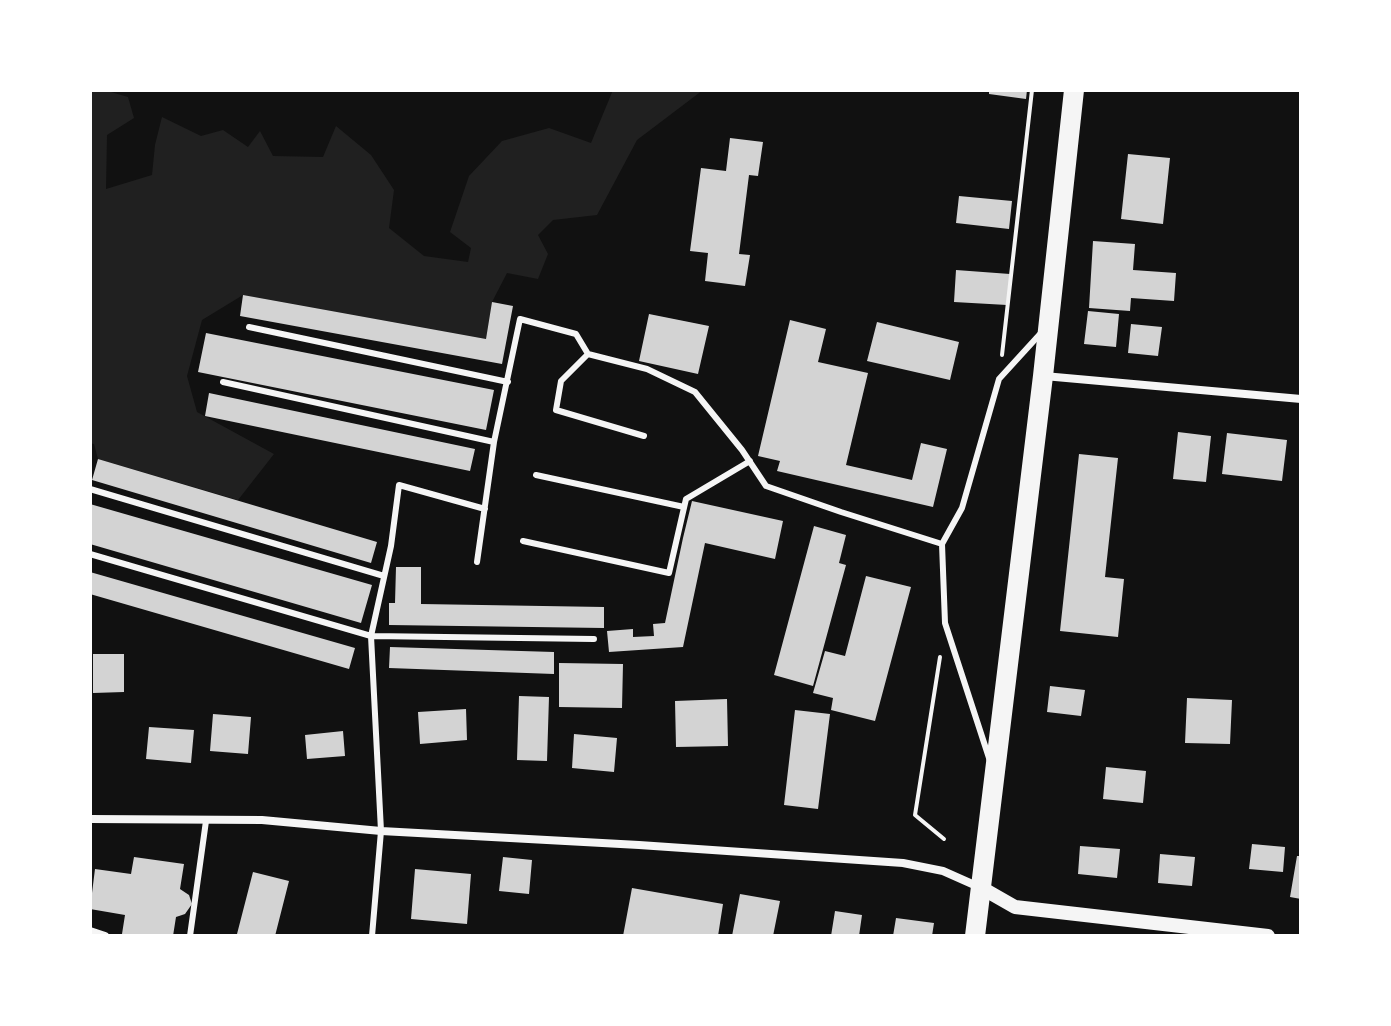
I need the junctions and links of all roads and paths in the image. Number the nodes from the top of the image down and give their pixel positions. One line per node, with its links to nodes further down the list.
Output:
1 (1032, 90): 7 (path)
2 (1074, 90): 3 (main road)
3 (1049, 325): 6 (main road); 7 (lane)
4 (249, 327): 9 (lane)
5 (588, 354): 9 (lane); 11 (lane); 13 (lane)
6 (1043, 376): 10 (street); 25 (main road)
7 (999, 379): 19 (lane)
8 (223, 382): 12 (lane)
9 (508, 382): 12 (lane)
10 (1301, 399)
11 (644, 436)
12 (494, 442): 17 (lane)
13 (750, 461): 16 (lane); 19 (lane)
14 (536, 475): 16 (lane)
15 (90, 489): 22 (lane)
16 (684, 507): 18 (lane)
17 (485, 509): 21 (lane); 22 (lane)
18 (523, 541)
19 (942, 544): 25 (lane)
20 (90, 554): 23 (lane)
21 (477, 562)
22 (384, 576): 23 (lane)
23 (371, 636): 24 (lane); 28 (lane)
24 (594, 639)
25 (994, 774): 29 (main road)
26 (90, 819): 27 (street)
27 (206, 821): 28 (street); 32 (lane)
28 (381, 831): 29 (street); 33 (lane)
29 (980, 887): 34 (main road); 35 (street)
30 (90, 931): 31 (street)
31 (105, 936)
32 (190, 936)
33 (372, 936)
34 (975, 936)
35 (1268, 936)

